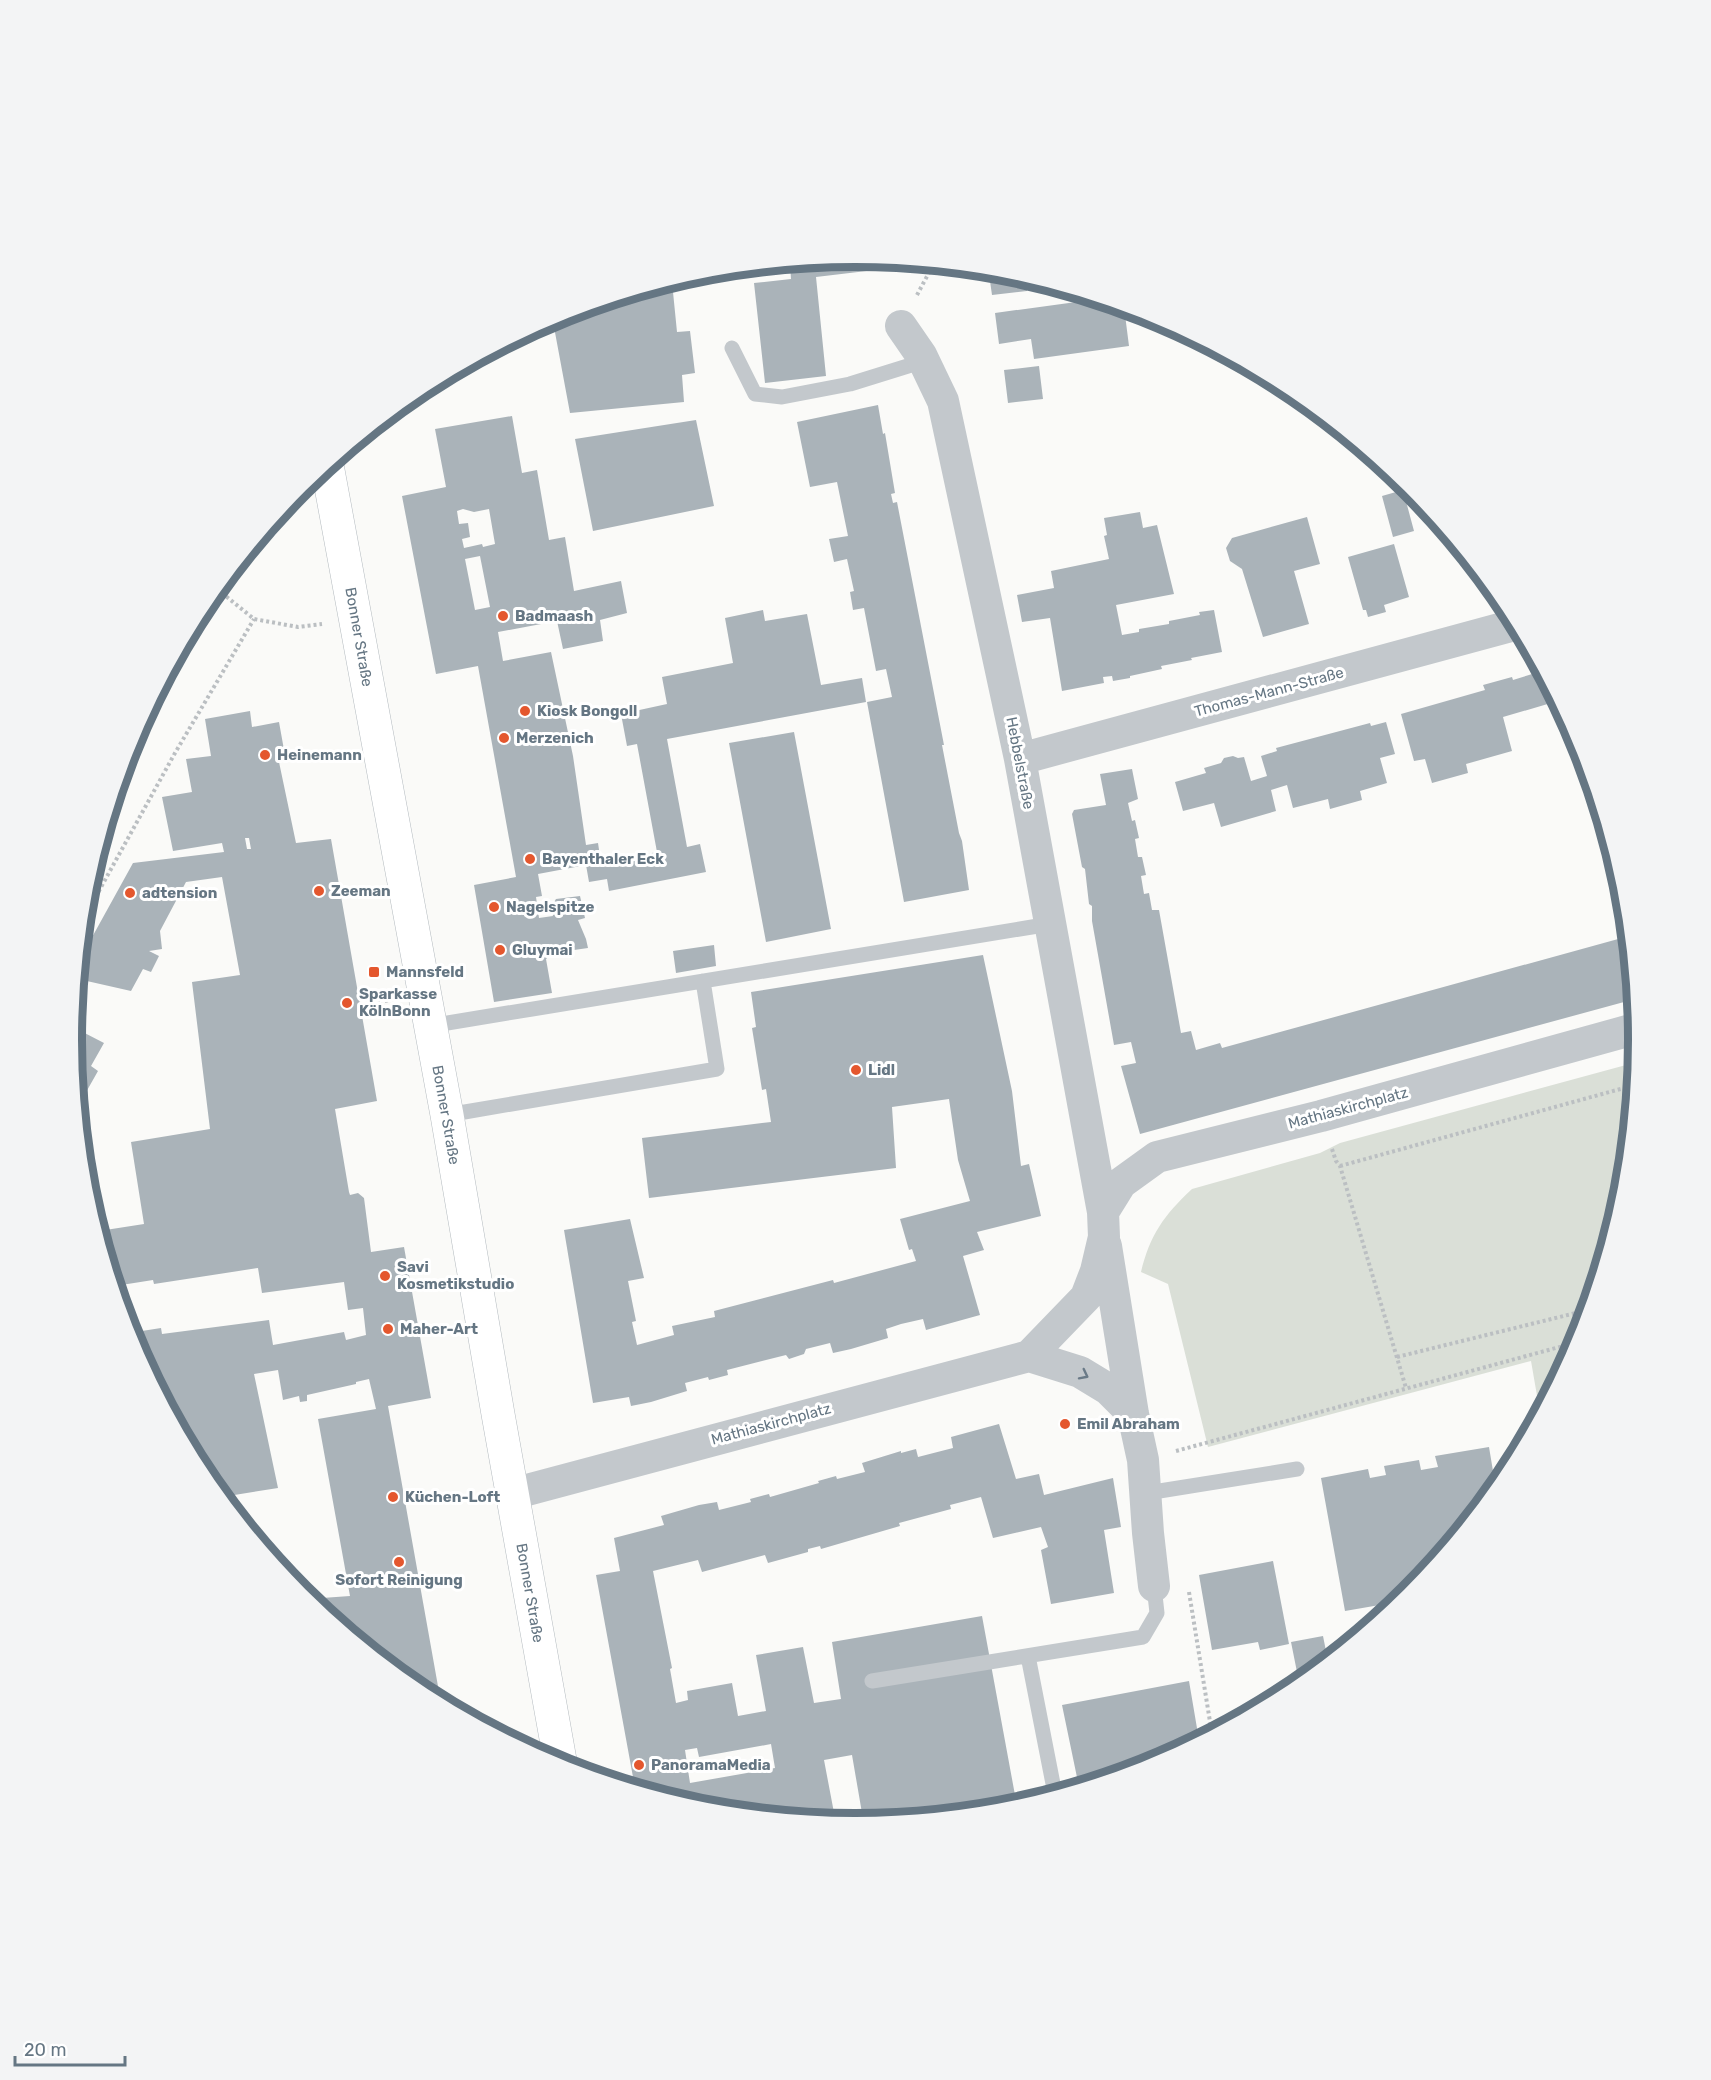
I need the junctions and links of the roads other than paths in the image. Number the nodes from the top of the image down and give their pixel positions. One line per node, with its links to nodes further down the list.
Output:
1 (901, 326): 3 (street, Hebbelstraße)
2 (732, 348): 3 (lane)
3 (924, 361): 6 (street, Hebbelstraße)
4 (329, 475): 9 (main road, Bonner Straße)
5 (1508, 627): 6 (street, Thomas-Mann-Straße)
6 (1020, 759): 7 (street, Hebbelstraße)
7 (1050, 924): 8 (lane); 12 (street, Hebbelstraße)
8 (703, 981): 9 (lane); 11 (lane)
9 (429, 1026): 11 (main road, Bonner Straße)
10 (1628, 1031): 12 (street, Mathiaskirchplatz)
11 (447, 1115): 17 (main road, Bonner Straße)
12 (1104, 1225): 13 (street, Mathiaskirchplatz); 14 (street)
13 (1029, 1356): 14 (street, one-way to 14); 17 (street, Mathiaskirchplatz)
14 (1133, 1414): 16 (street)
15 (1297, 1469): 16 (lane)
16 (1147, 1492): 18 (street)
17 (512, 1494): 21 (main road, Bonner Straße)
18 (1154, 1586): 19 (lane)
19 (1028, 1656): 20 (lane); 22 (lane)
20 (872, 1681)
21 (559, 1753)
22 (1054, 1787)

